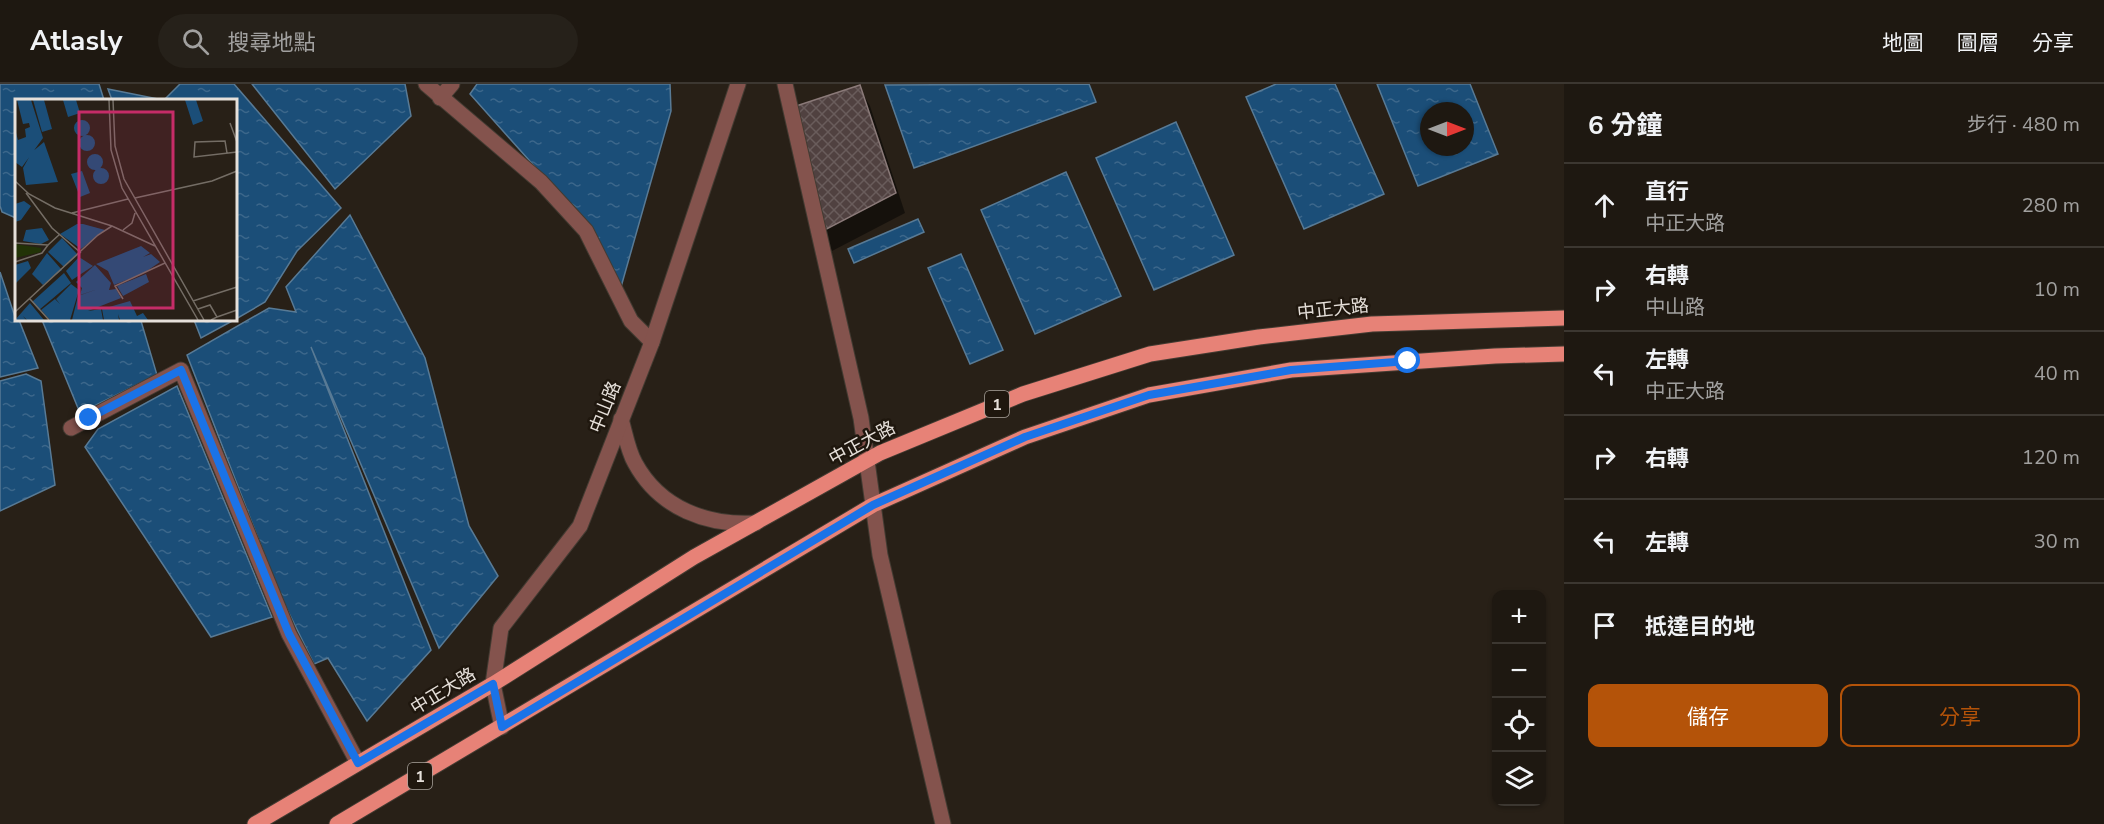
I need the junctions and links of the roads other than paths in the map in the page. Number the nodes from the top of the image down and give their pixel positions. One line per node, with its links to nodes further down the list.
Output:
1 (426, 84): 5 (street)
2 (452, 84): 5 (street)
3 (738, 84): 7 (street, 中山路)
4 (785, 84): 11 (street)
5 (440, 98): 7 (street)
6 (1564, 318): 11 (main road, 中正大路 / 1)
7 (652, 342): 9 (street, 中山路)
8 (1564, 354): 12 (main road, 1)
9 (621, 419): 13 (street); 14 (street, 中山路)
10 (71, 428): 16 (street)
11 (868, 461): 12 (street); 13 (main road, 中正大路 / 1)
12 (873, 505): 15 (main road, 1); 19 (street)
13 (756, 523): 14 (main road, 中正大路 / 1)
14 (493, 684): 15 (street, 中山路); 16 (main road, 中正大路 / 1)
15 (502, 727): 18 (main road, 1)
16 (358, 763): 17 (main road, 中正大路 / 1)
17 (255, 824)
18 (337, 824)
19 (943, 824)

